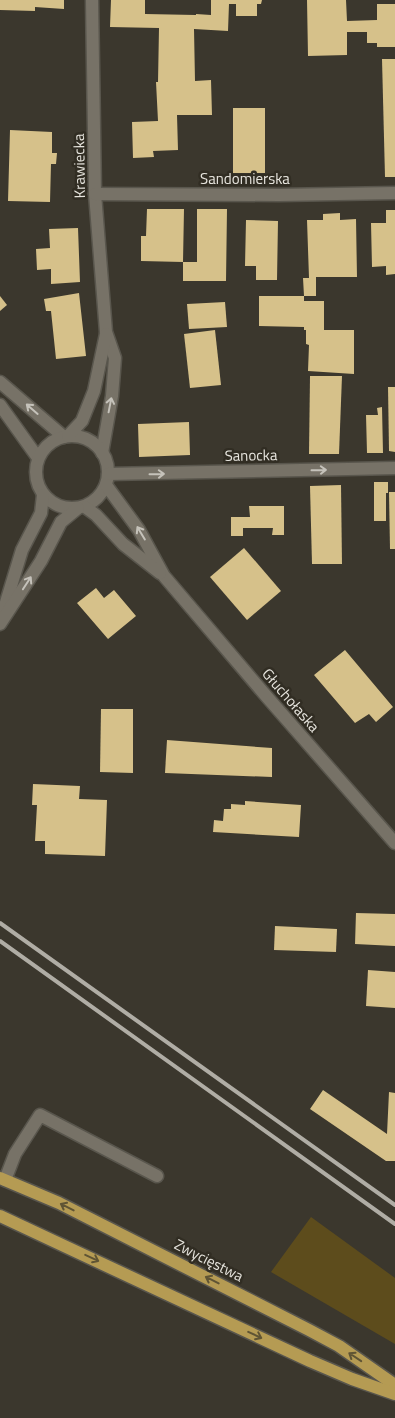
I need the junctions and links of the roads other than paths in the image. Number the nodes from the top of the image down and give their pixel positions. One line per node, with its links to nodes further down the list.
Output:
1 (92, 0): 3 (street, Krawiecka)
2 (395, 193): 3 (street, Sandomierska)
3 (95, 194): 4 (street, Krawiecka)
4 (106, 332): 7 (street, Krawiecka); 8 (street, Krawiecka, one-way to 4)
5 (0, 382): 7 (street, one-way to 5)
6 (0, 405): 9 (street)
7 (66, 437): 8 (street); 9 (street)
8 (102, 452): 11 (street)
9 (38, 458): 12 (street)
10 (395, 468): 11 (street, Sanocka, one-way to 10)
11 (107, 480): 13 (street); 14 (street, Głuchołaska, one-way to 11)
12 (44, 495): 13 (street); 15 (street)
13 (82, 507): 14 (street, Głuchołaska); 15 (street, one-way to 13)
14 (164, 576): 16 (street, Głuchołaska)
15 (0, 624)
16 (395, 843)
17 (157, 1176): 18 (street)
18 (3, 1180): 20 (main road, Zwycięstwa, one-way to 18)
19 (0, 1216): 21 (main road, one-way to 21)
20 (395, 1385)
21 (395, 1394)

